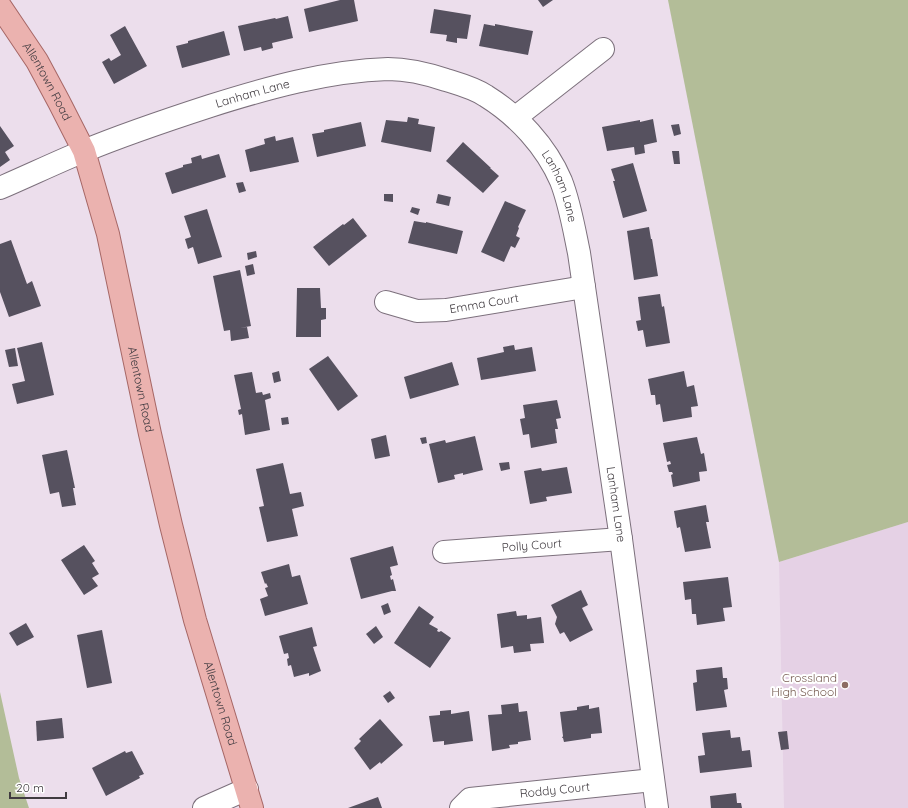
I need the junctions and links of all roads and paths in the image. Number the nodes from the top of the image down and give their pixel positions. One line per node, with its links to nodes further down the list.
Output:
1 (0, 6): 4 (main road, Allentown Road)
2 (602, 49): 3 (street)
3 (516, 117): 4 (street, Lanham Lane); 6 (street, Lanham Lane)
4 (84, 151): 5 (street, Lanham Lane); 11 (main road, Allentown Road)
5 (0, 188)
6 (584, 287): 7 (street, Emma Court); 8 (street, Lanham Lane)
7 (386, 302)
8 (621, 539): 9 (street, Polly Court); 10 (street, Lanham Lane)
9 (444, 552)
10 (653, 780): 13 (street, Roddy Court); 14 (street, Lanham Lane)
11 (250, 799): 12 (street, Allentown Road)
12 (204, 808)
13 (461, 808)
14 (657, 808)

